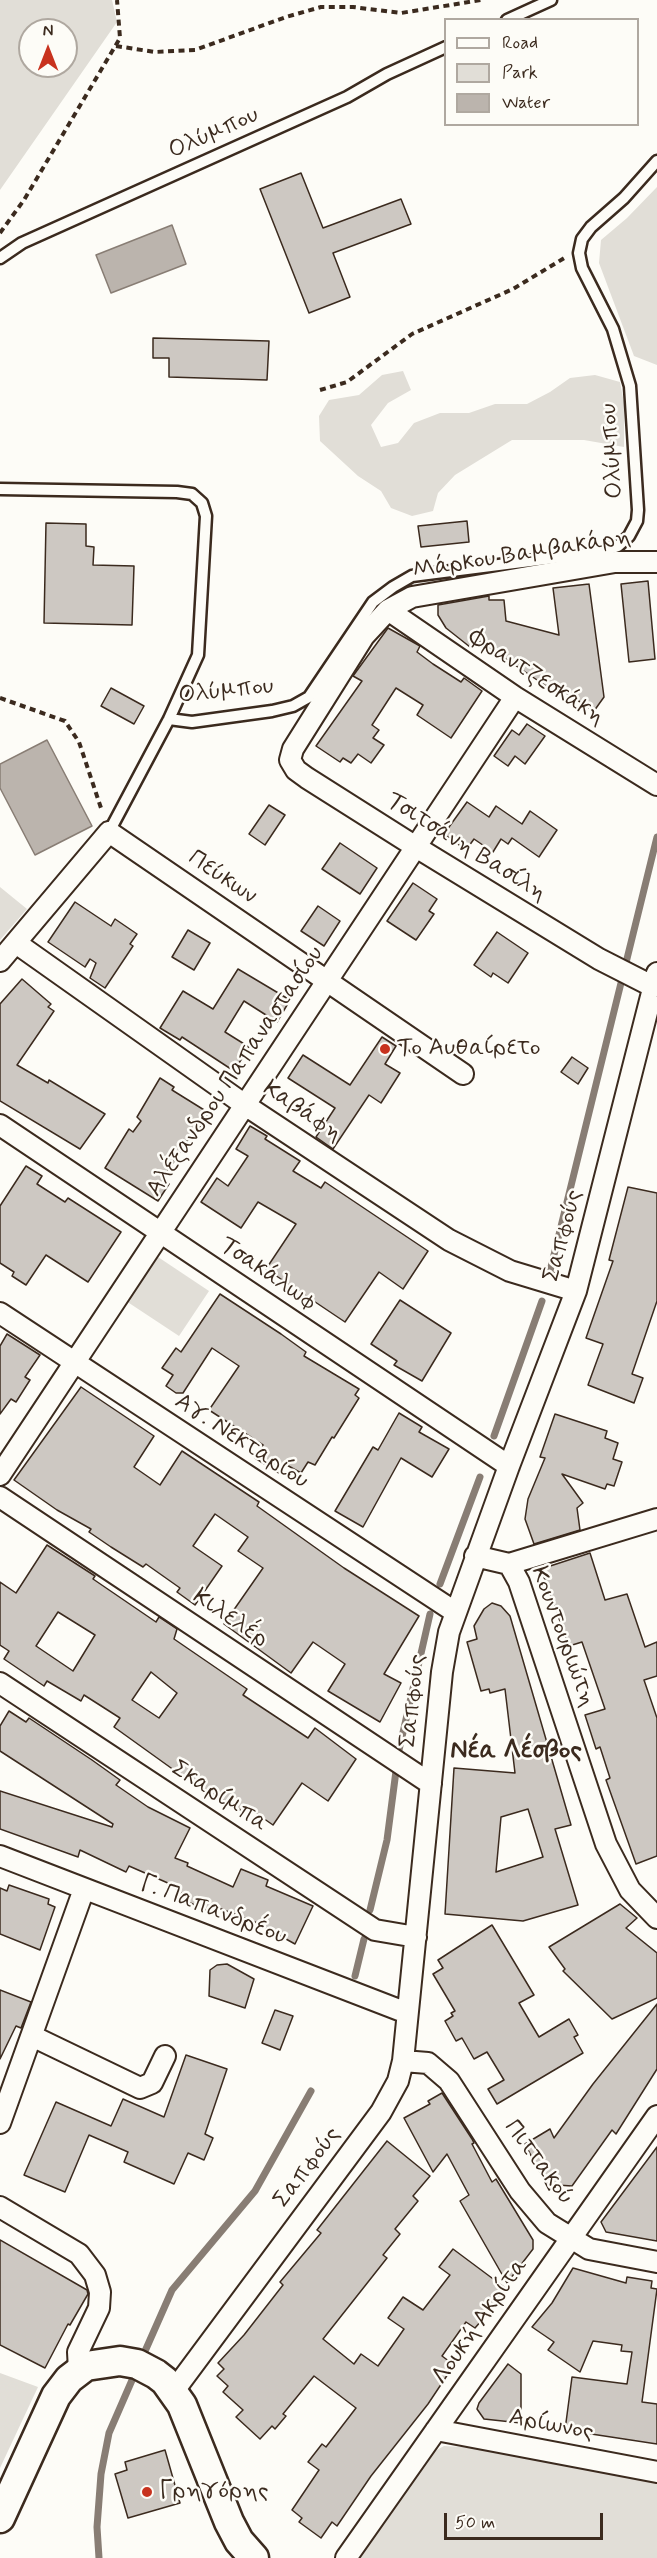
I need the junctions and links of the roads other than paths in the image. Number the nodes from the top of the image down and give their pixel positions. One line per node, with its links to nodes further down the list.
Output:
1 (551, 0): 2 (lane)
2 (511, 18)
3 (444, 48): 5 (lane, Ολύμπου)
4 (657, 161): 10 (lane, Ολύμπου)
5 (0, 258)
6 (0, 489): 10 (lane, Ολύμπου)
7 (657, 562): 8 (street, Μάρκου Βαμβακάρη)
8 (388, 610): 9 (street, Φραντζεσκάκη); 11 (street, Μάρκου Βαμβακάρη)
9 (515, 697): 12 (street, Φραντζεσκάκη); 14 (street, Αλέξανδρου Παπαναστασίου)
10 (169, 719): 13 (lane, Ολύμπου)
11 (307, 778): 14 (street, Τσιτσάνη Βασίλη)
12 (657, 785)
13 (109, 832): 15 (street); 18 (street, Πεύκων)
14 (416, 847): 17 (street, Τσιτσάνη Βασίλη); 18 (street, Αλέξανδρου Παπαναστασίου)
15 (16, 943): 16 (street); 20 (street, Καβάφη)
16 (0, 961)
17 (650, 980): 23 (street, Σαπφούς)
18 (327, 981): 19 (street, Πεύκων); 20 (street, Αλέξανδρου Παπαναστασίου)
19 (463, 1074)
20 (245, 1105): 22 (street, Αλέξανδρου Παπαναστασίου); 23 (street, Καβάφη)
21 (0, 1125): 22 (street, Τσακάλωφ)
22 (160, 1233): 25 (street, Αλέξανδρου Παπαναστασίου); 26 (street, Τσακάλωφ)
23 (576, 1291): 26 (street, Σαπφούς)
24 (0, 1313): 25 (street, Αγ. Νεκταρίου)
25 (74, 1364): 27 (street, Αλέξανδρου Παπαναστασίου); 32 (street, Αγ. Νεκταρίου)
26 (509, 1466): 30 (street, Σαπφούς)
27 (0, 1475)
28 (0, 1497): 34 (street, Κιλελέρ)
29 (657, 1519): 31 (street)
30 (476, 1556): 31 (street, Κουντουριώτη); 32 (street, Σαπφούς)
31 (509, 1564): 37 (street, Κουντουριώτη)
32 (455, 1612): 34 (street, Σαπφούς)
33 (0, 1683): 38 (street, Σκαρίμπα)
34 (431, 1784): 38 (street, Σαπφούς)
35 (0, 1856): 36 (street, Γ. Παπανδρέου)
36 (84, 1889): 39 (street, Γ. Παπανδρέου); 40 (street)
37 (657, 1918)
38 (416, 1937): 39 (street, Σαπφούς)
39 (407, 2013): 42 (street, Σαπφούς)
40 (32, 2036): 41 (street); 44 (street)
41 (165, 2055)
42 (403, 2061): 46 (street, Πιττακού); 49 (street, Σαπφούς)
43 (657, 2116): 46 (street, Λουκή Ακρίτα)
44 (0, 2123)
45 (0, 2207): 48 (street)
46 (571, 2239): 47 (street, Πιττακού); 50 (street, Λουκή Ακρίτα)
47 (657, 2262)
48 (79, 2370): 49 (main road); 52 (main road)
49 (165, 2383): 53 (main road)
50 (436, 2430): 51 (street, Αρίωνος); 54 (street, Λουκή Ακρίτα)
51 (657, 2472)
52 (0, 2518)
53 (254, 2558)
54 (346, 2558)

